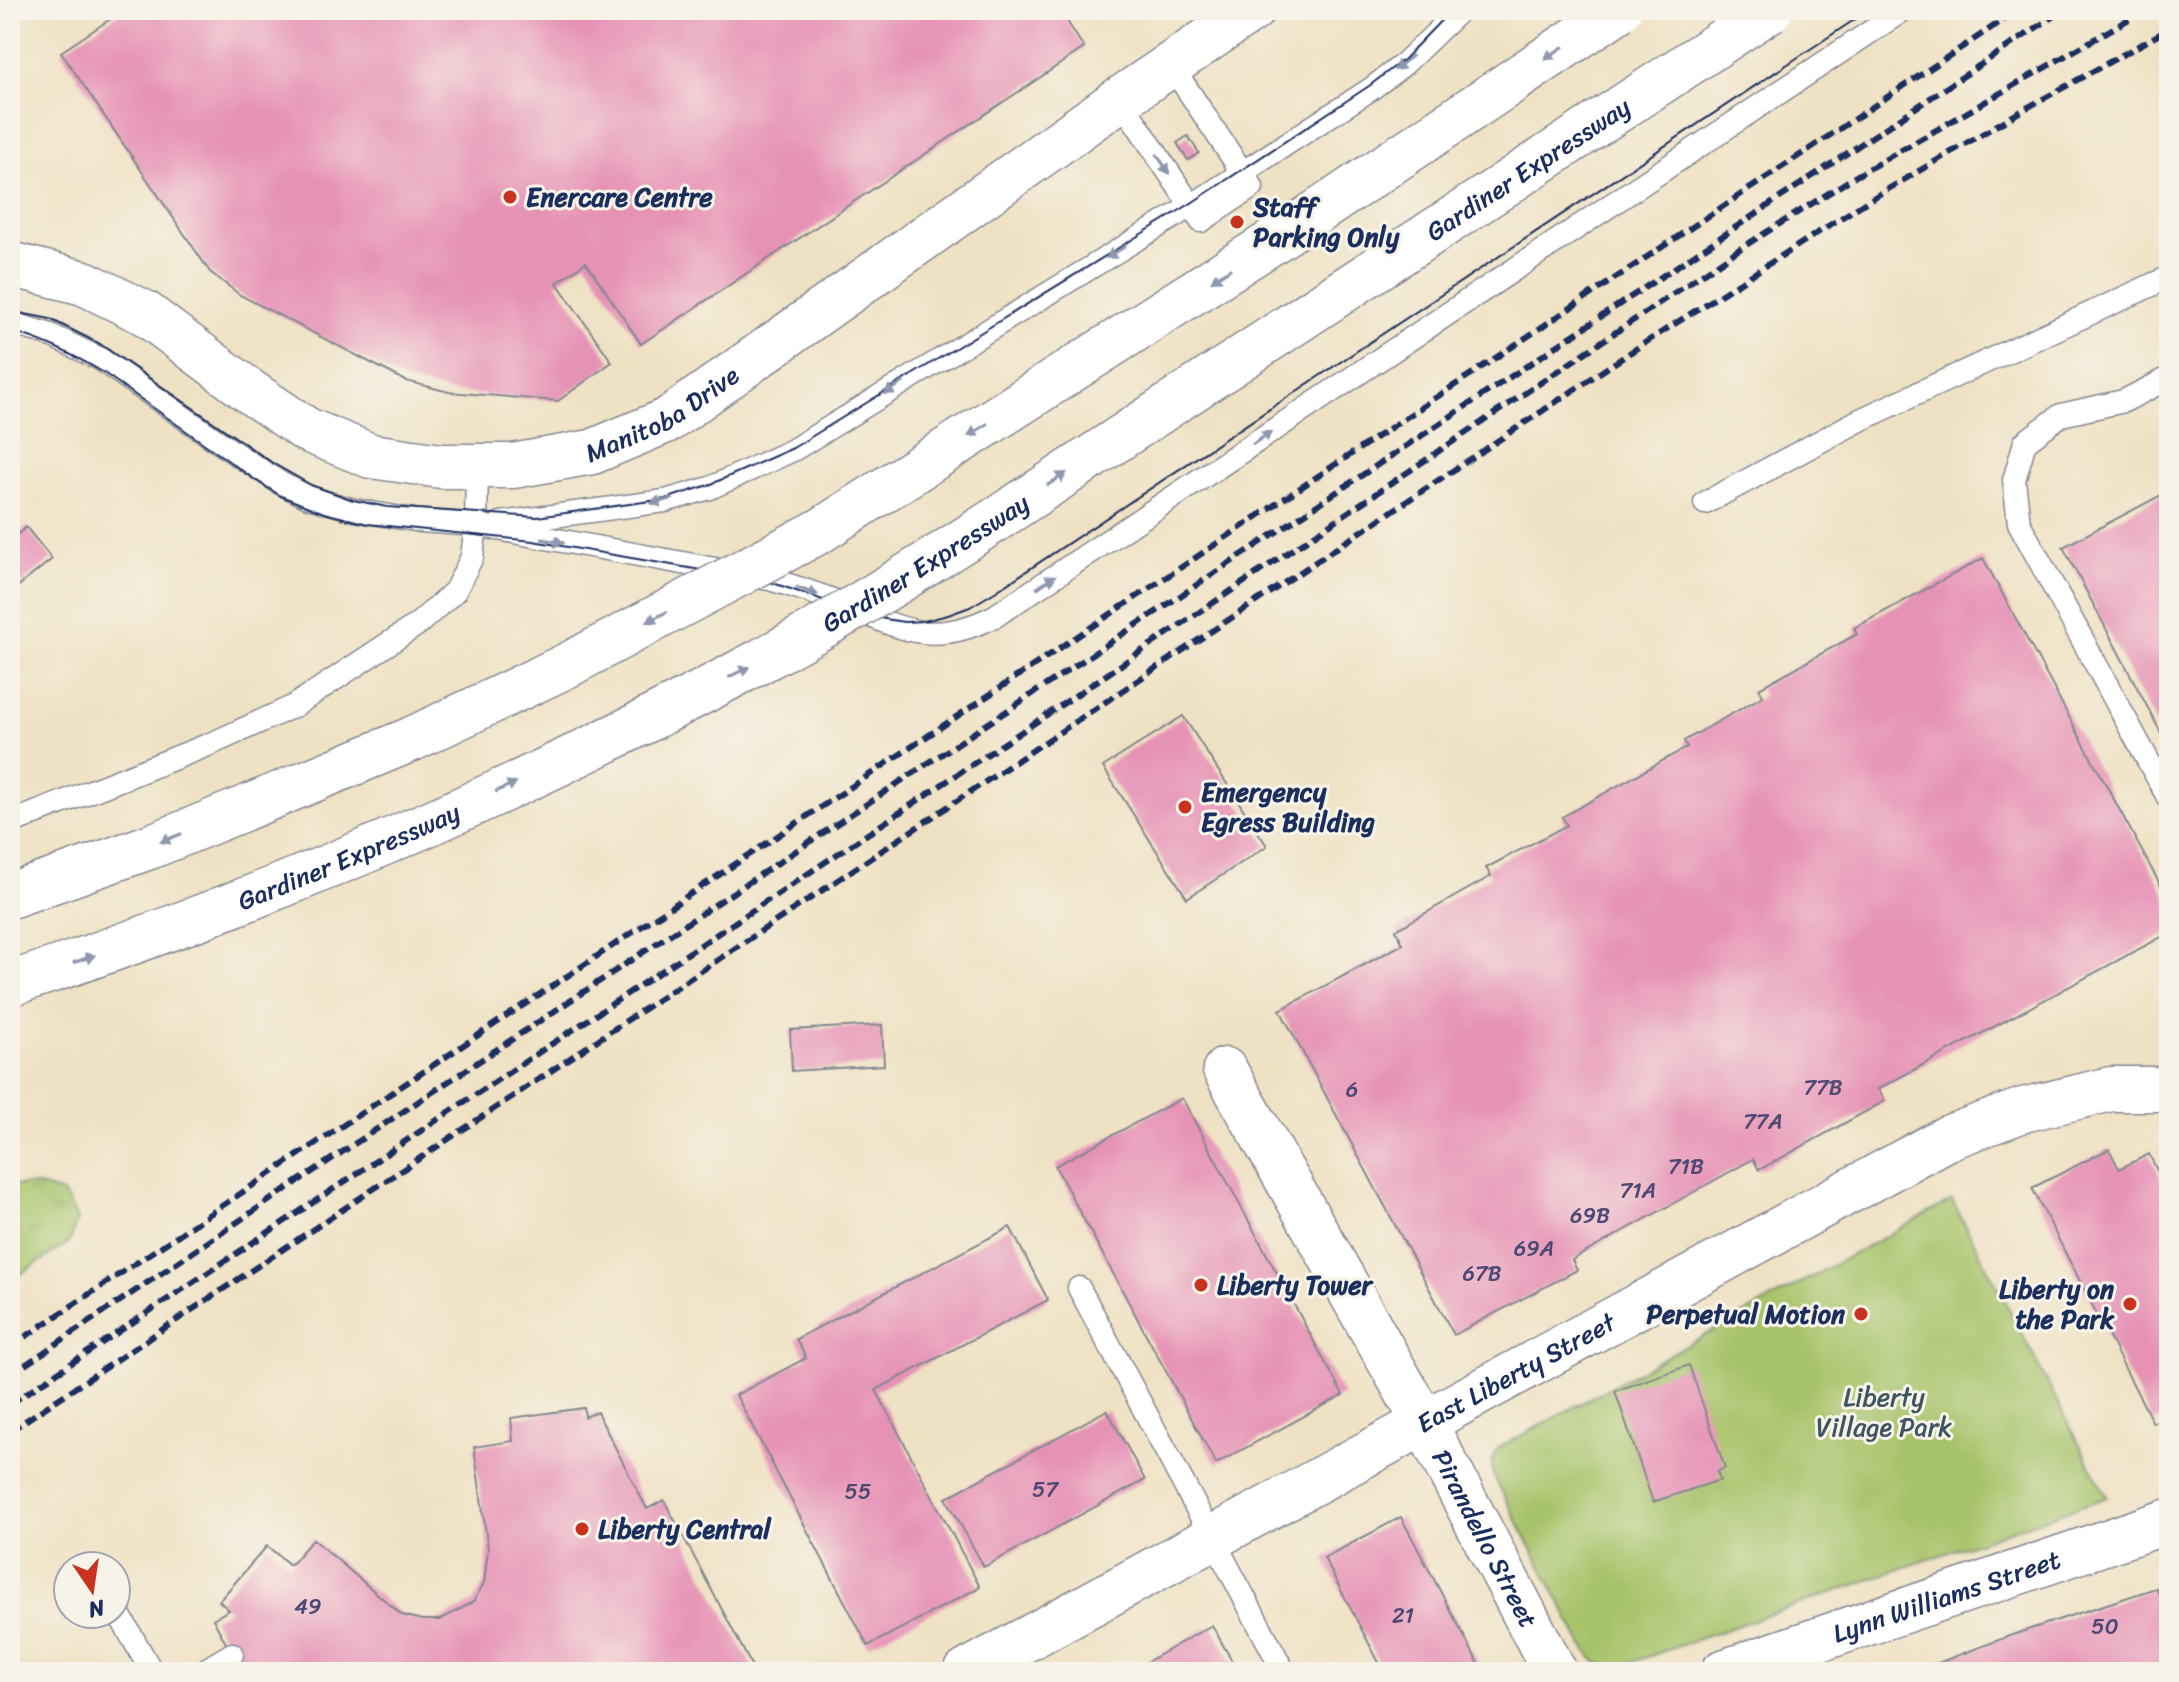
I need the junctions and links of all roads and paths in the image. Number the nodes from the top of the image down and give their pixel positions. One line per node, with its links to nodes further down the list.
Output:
1 (1252, 10): 6 (main road, Manitoba Drive)
2 (1460, 10): 8 (lane, one-way to 8)
3 (1619, 10): 19 (main road, one-way to 19, bridge)
4 (1770, 10): 20 (main road, Gardiner Expressway, one-way to 4, bridge)
5 (1903, 10): 16 (lane, one-way to 5)
6 (1171, 65): 7 (main road, Manitoba Drive); 8 (lane)
7 (1120, 99): 9 (lane, one-way to 9); 14 (main road, Manitoba Drive)
8 (1242, 173): 9 (lane)
9 (1191, 206): 16 (lane, one-way to 16)
10 (10, 264): 14 (main road, Manitoba Drive)
11 (2169, 277): 15 (lane)
12 (10, 323): 16 (lane)
13 (2169, 378): 17 (lane)
14 (477, 466): 16 (lane)
15 (1705, 503)
16 (476, 525): 18 (lane)
17 (2169, 799)
18 (10, 823)
19 (10, 896)
20 (10, 984)
21 (1225, 1070): 24 (main road, Pirandello Street)
22 (2169, 1089): 24 (main road, East Liberty Street)
23 (1079, 1288): 26 (lane)
24 (1425, 1424): 26 (main road, East Liberty Street); 33 (main road, Pirandello Street)
25 (2169, 1521): 34 (main road, Lynn Williams Street)
26 (1212, 1539): 31 (main road, East Liberty Street); 32 (lane)
27 (128, 1630): 29 (lane)
28 (232, 1654): 30 (lane)
29 (152, 1672)
30 (202, 1672)
31 (966, 1672)
32 (1284, 1672)
33 (1555, 1672)
34 (1723, 1672)

